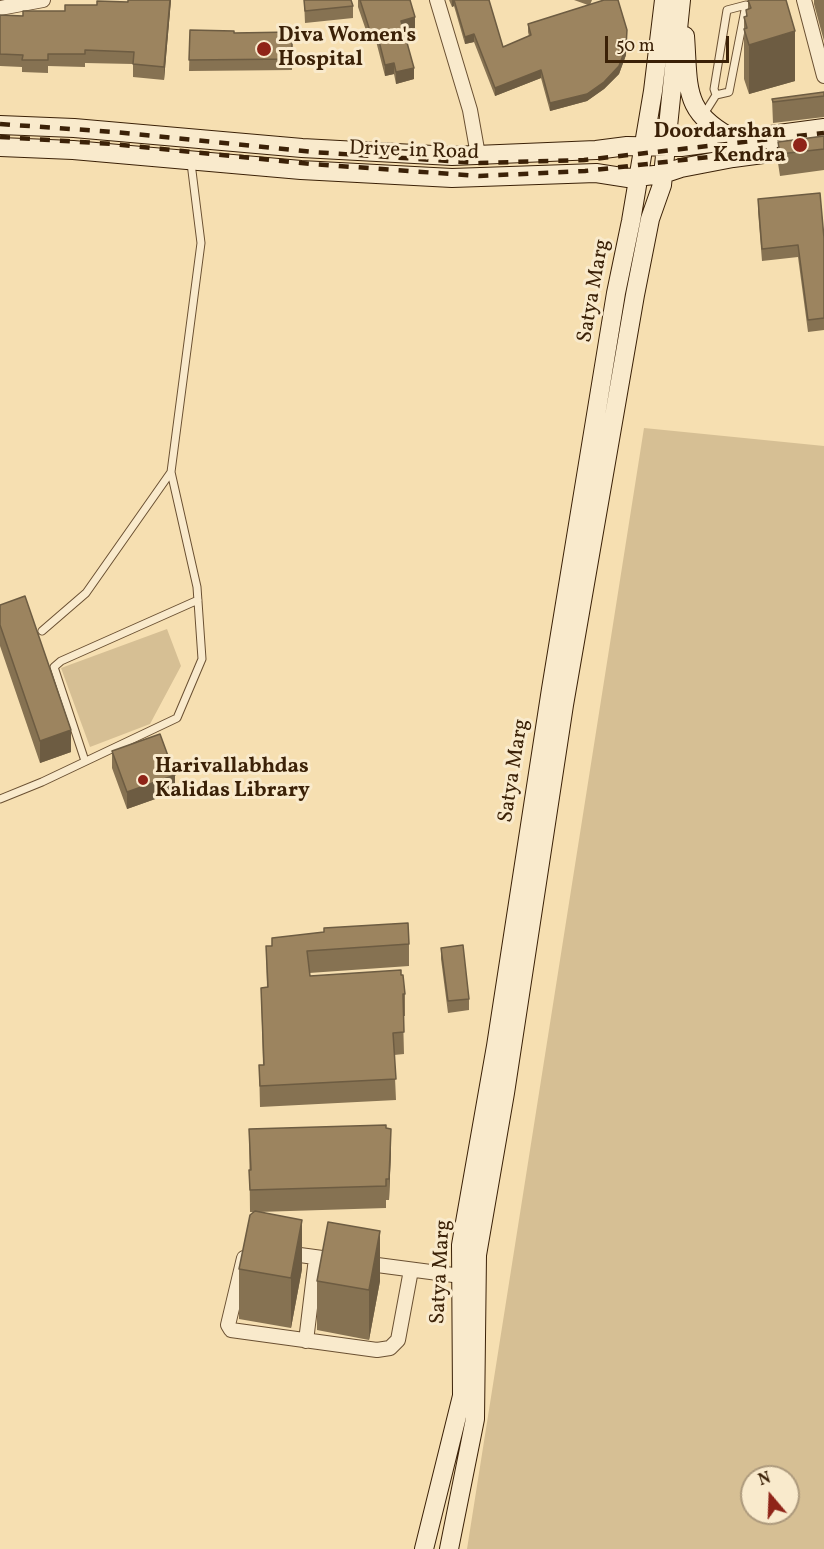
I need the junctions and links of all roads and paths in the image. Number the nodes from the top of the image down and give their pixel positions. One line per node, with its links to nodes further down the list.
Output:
1 (44, 0): 5 (street)
2 (437, 0): 16 (street)
3 (804, 0): 6 (street)
4 (675, 2): 8 (main road); 14 (main road, Satya Marg); 15 (main road, Satya Marg)
5 (0, 8)
6 (824, 76)
7 (716, 95): 7 (lane); 8 (lane)
8 (702, 116): 11 (main road)
9 (0, 125): 16 (main road, Drive-in Road)
10 (824, 128): 11 (main road, Drive-in Road)
11 (736, 140): 15 (main road, Drive-in Road)
12 (824, 146): 18 (main road, Drive-in Road)
13 (0, 147): 17 (main road, Drive-in Road)
14 (643, 147): 15 (main road, Drive-in Road); 16 (main road, Drive-in Road); 19 (main road, Satya Marg)
15 (666, 147): 18 (main road, Satya Marg)
16 (477, 154)
17 (191, 160): 19 (main road, Drive-in Road); 20 (lane)
18 (663, 174): 19 (main road, Drive-in Road); 25 (main road, Satya Marg)
19 (637, 177): 25 (main road, Satya Marg)
20 (171, 472): 21 (lane); 22 (lane)
21 (198, 600): 23 (lane); 23 (lane)
22 (42, 631)
23 (85, 761): 24 (lane)
24 (0, 799)
25 (488, 1143): 30 (main road, Satya Marg); 33 (main road, Satya Marg)
26 (257, 1252): 31 (street)
27 (273, 1252): 28 (street)
28 (316, 1258): 29 (street); 31 (street)
29 (411, 1270): 30 (street); 31 (street)
30 (461, 1276): 32 (main road, Satya Marg)
31 (306, 1341)
32 (424, 1549)
33 (449, 1549)

